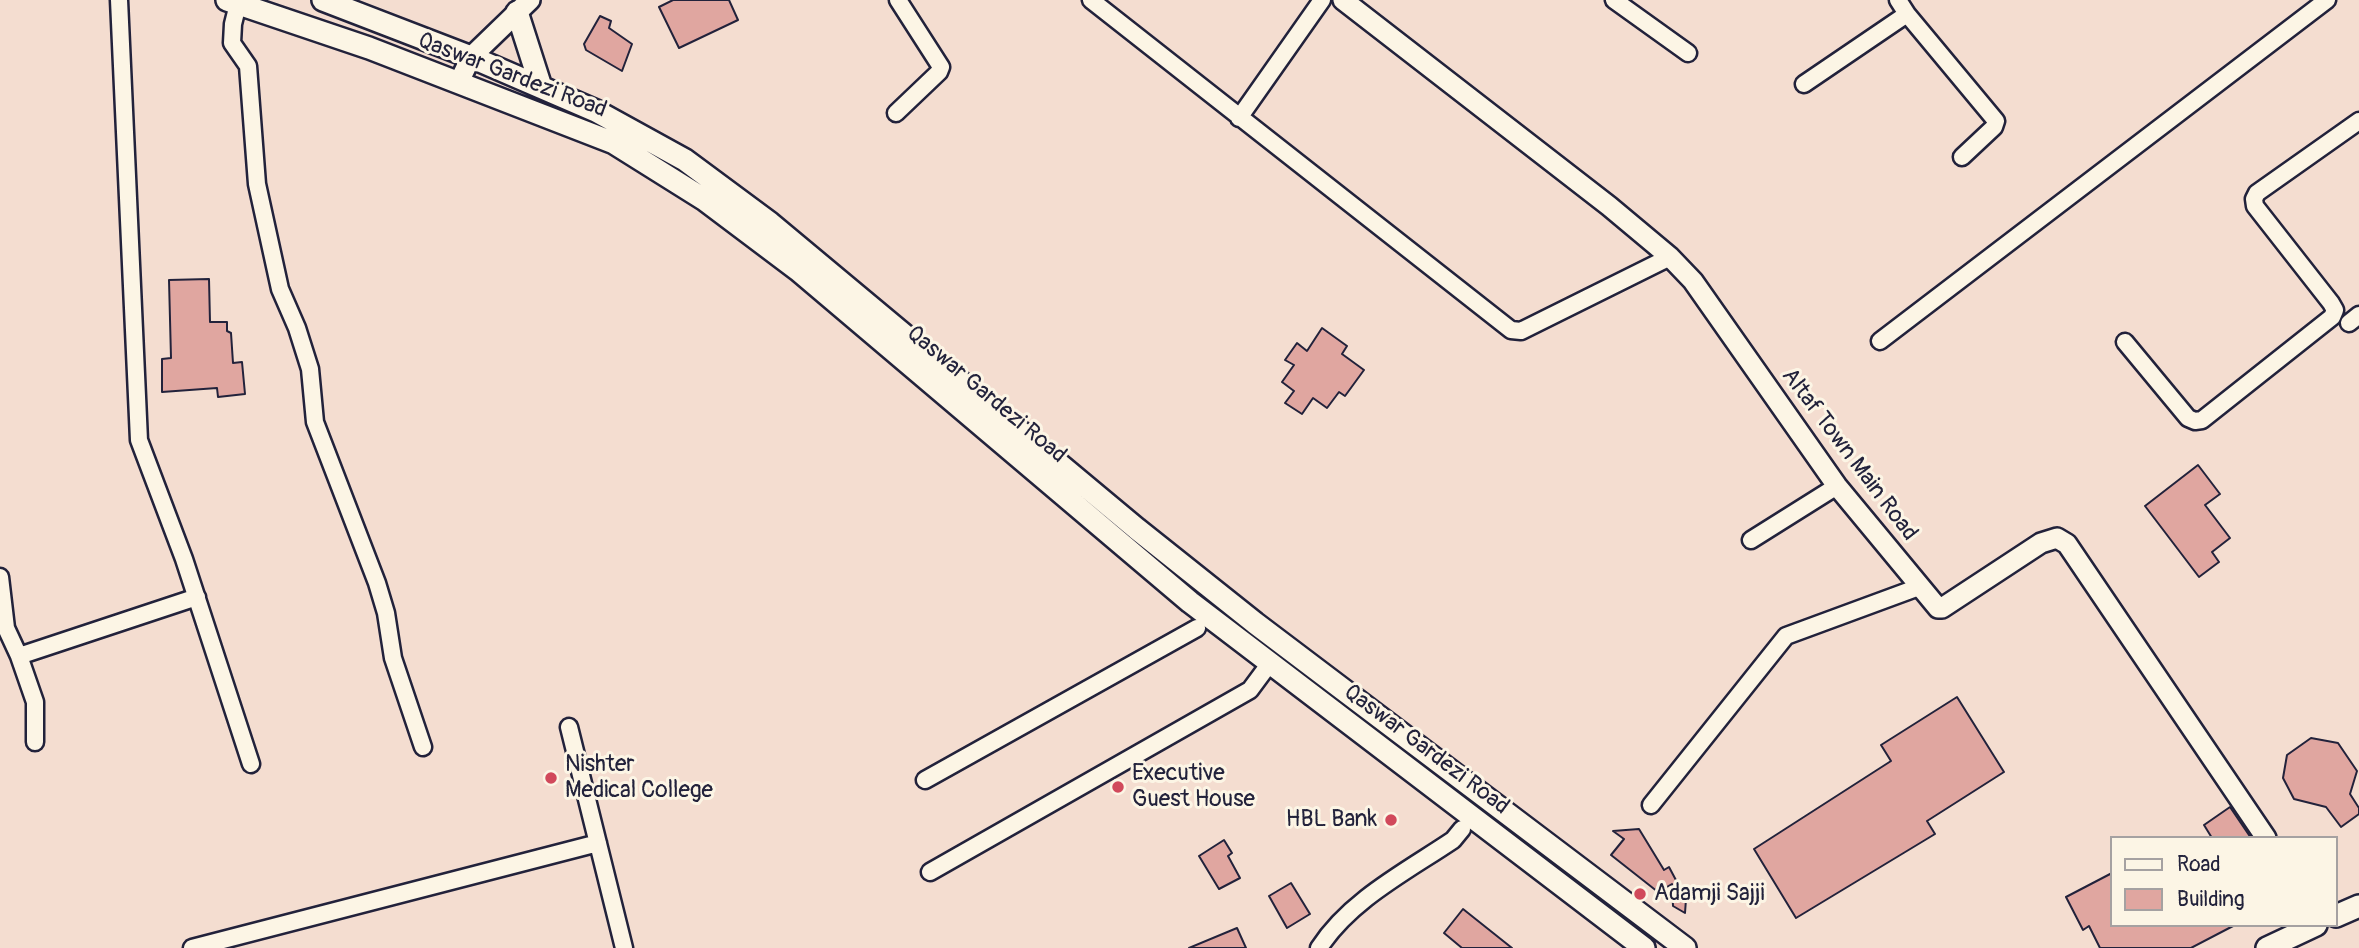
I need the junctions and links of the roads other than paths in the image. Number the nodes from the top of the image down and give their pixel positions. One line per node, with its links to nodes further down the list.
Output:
1 (119, 0): 29 (street)
2 (323, 0): 14 (main road)
3 (898, 0): 18 (street)
4 (1091, 0): 19 (street)
5 (1322, 0): 19 (street)
6 (1343, 0): 22 (street, Altaf Town Main Road)
7 (1614, 0): 13 (street)
8 (1898, 0): 12 (street)
9 (2327, 0): 23 (street)
10 (232, 2): 15 (main road, Qaswar Gardezi Road); 35 (street)
11 (524, 6): 14 (street); 17 (main road)
12 (1907, 14): 16 (street); 21 (street)
13 (1688, 53)
14 (471, 57): 15 (street); 17 (main road)
15 (459, 82): 32 (main road, Qaswar Gardezi Road)
16 (1804, 84)
17 (541, 87): 50 (main road)
18 (897, 113)
19 (1239, 118): 22 (street)
20 (2359, 121): 24 (street)
21 (1962, 157)
22 (1670, 257): 25 (street, Altaf Town Main Road)
23 (1880, 341)
24 (2125, 342)
25 (1837, 486): 26 (street); 28 (street, Altaf Town Main Road)
26 (1751, 540)
27 (0, 577): 31 (street)
28 (1919, 587): 38 (street); 40 (street, Altaf Town Main Road)
29 (197, 597): 31 (street); 36 (street)
30 (1197, 628): 37 (street)
31 (19, 656): 34 (street)
32 (1270, 663): 42 (street); 49 (main road, Qaswar Gardezi Road)
33 (569, 727): 41 (street)
34 (35, 742)
35 (423, 747)
36 (251, 764)
37 (925, 780)
38 (1651, 805)
39 (1462, 829): 48 (street)
40 (2265, 836)
41 (598, 842): 46 (street); 47 (street)
42 (930, 872)
43 (2359, 906): 44 (main road)
44 (2338, 915)
45 (2312, 927): 51 (main road)
46 (192, 948)
47 (624, 948)
48 (1319, 948)
49 (1644, 948)
50 (1685, 948)
51 (2267, 948)

